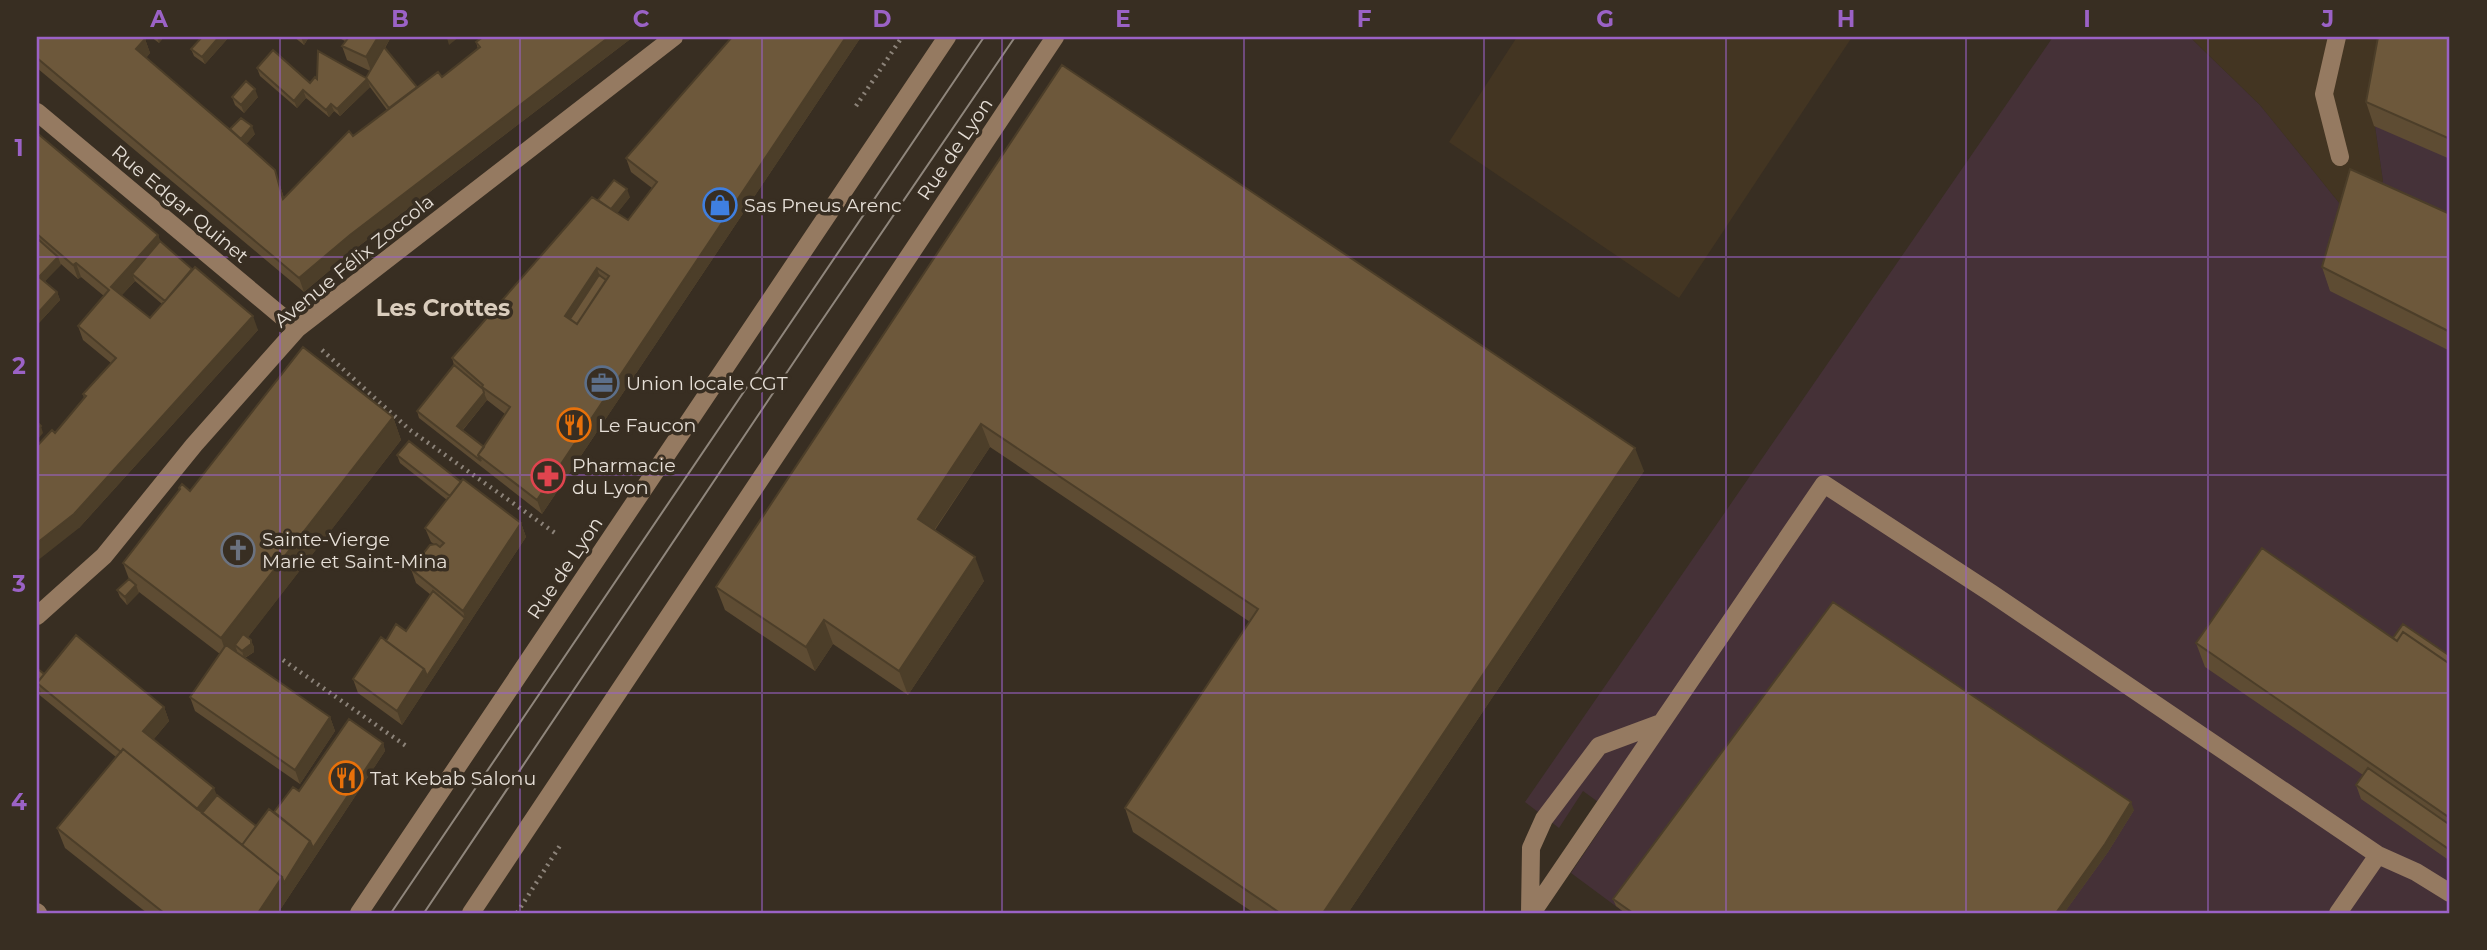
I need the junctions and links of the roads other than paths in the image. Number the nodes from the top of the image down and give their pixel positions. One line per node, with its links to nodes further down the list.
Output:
1 (674, 37): 7 (street, Avenue Félix Zoccola)
2 (947, 37): 12 (street, Rue de Lyon)
3 (1055, 37): 13 (street, Rue de Lyon)
4 (2337, 37): 6 (street)
5 (37, 112): 7 (street, Rue Edgar Quinet)
6 (2340, 157)
7 (298, 329): 8 (street, Avenue Félix Zoccola)
8 (39, 611)
9 (1661, 723): 10 (street); 14 (street); 14 (street)
10 (2378, 855): 11 (street); 15 (street)
11 (2450, 893)
12 (359, 913)
13 (471, 913)
14 (1531, 913)
15 (2338, 913)

